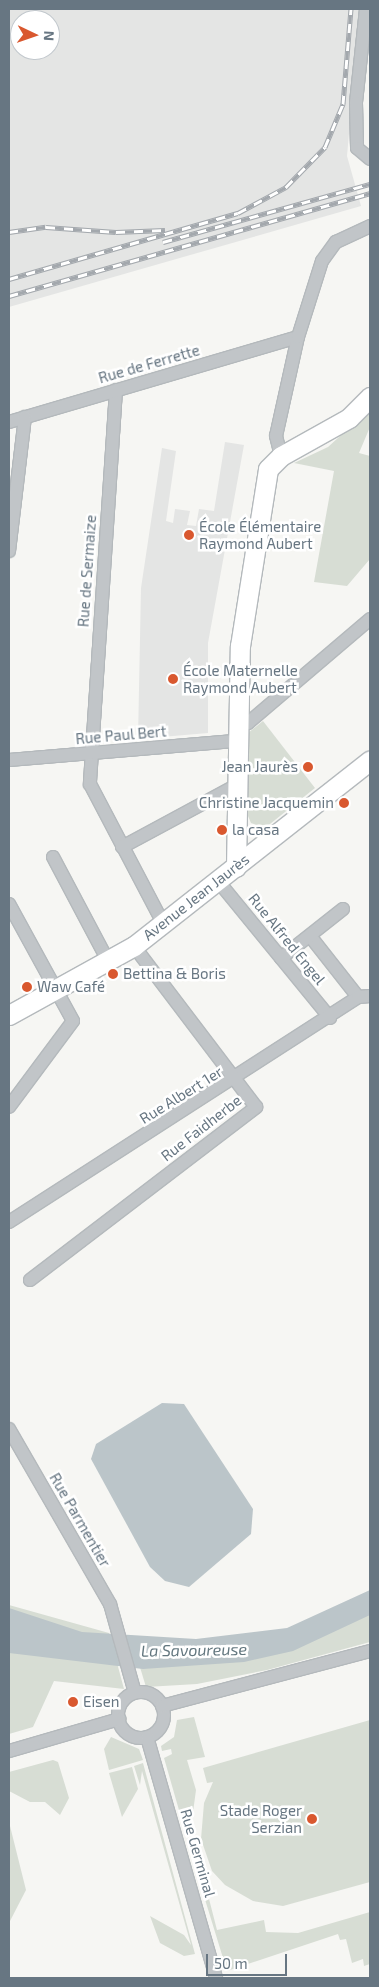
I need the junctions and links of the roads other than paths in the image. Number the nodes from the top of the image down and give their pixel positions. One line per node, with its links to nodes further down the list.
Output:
1 (366, 9): 2 (street)
2 (370, 159)
3 (370, 226): 4 (street)
4 (298, 337): 5 (street, Rue de Ferrette); 9 (street)
5 (116, 390): 7 (street, Rue de Ferrette); 13 (street, Rue de Sermaize)
6 (370, 396): 9 (main road)
7 (25, 417): 8 (street, Rue de Ferrette); 10 (street)
8 (9, 422)
9 (280, 456): 12 (main road)
10 (9, 551)
11 (370, 619): 12 (street)
12 (237, 733): 13 (street, Rue Paul Bert); 16 (main road)
13 (91, 754): 14 (street, Rue Paul Bert); 17 (street, Rue de Sermaize)
14 (9, 760)
15 (370, 760): 19 (main road, Avenue Jean Jaurès)
16 (237, 785): 17 (street); 19 (main road)
17 (122, 847): 23 (street, Rue de Sermaize)
18 (53, 857): 27 (street)
19 (236, 866): 20 (main road, Avenue Jean Jaurès)
20 (218, 881): 23 (main road, Avenue Jean Jaurès); 26 (street, Rue Alfred Engel)
21 (9, 904): 28 (street)
22 (343, 909): 24 (street)
23 (164, 923): 25 (main road, Avenue Jean Jaurès)
24 (310, 936): 26 (street); 29 (street)
25 (134, 946): 27 (main road, Avenue Jean Jaurès); 32 (street, Rue Faidherbe)
26 (281, 958): 31 (street, Rue Alfred Engel)
27 (108, 961): 28 (main road, Avenue Jean Jaurès)
28 (56, 990): 30 (main road, Avenue Jean Jaurès); 33 (street)
29 (364, 996): 31 (street, Rue Albert 1er)
30 (9, 1016)
31 (330, 1018): 32 (street, Rue Albert 1er)
32 (235, 1080): 34 (street, Rue Albert 1er); 35 (street, Rue Faidherbe)
33 (9, 1108)
34 (9, 1222)
35 (30, 1280)
36 (9, 1429): 38 (street, Rue Parmentier)
37 (370, 1651): 39 (street)
38 (134, 1688): 39 (street); 40 (street)
39 (162, 1706): 41 (street)
40 (119, 1719): 41 (street); 42 (street)
41 (147, 1737): 43 (street, Rue Germinal)
42 (9, 1751)
43 (216, 1978)

